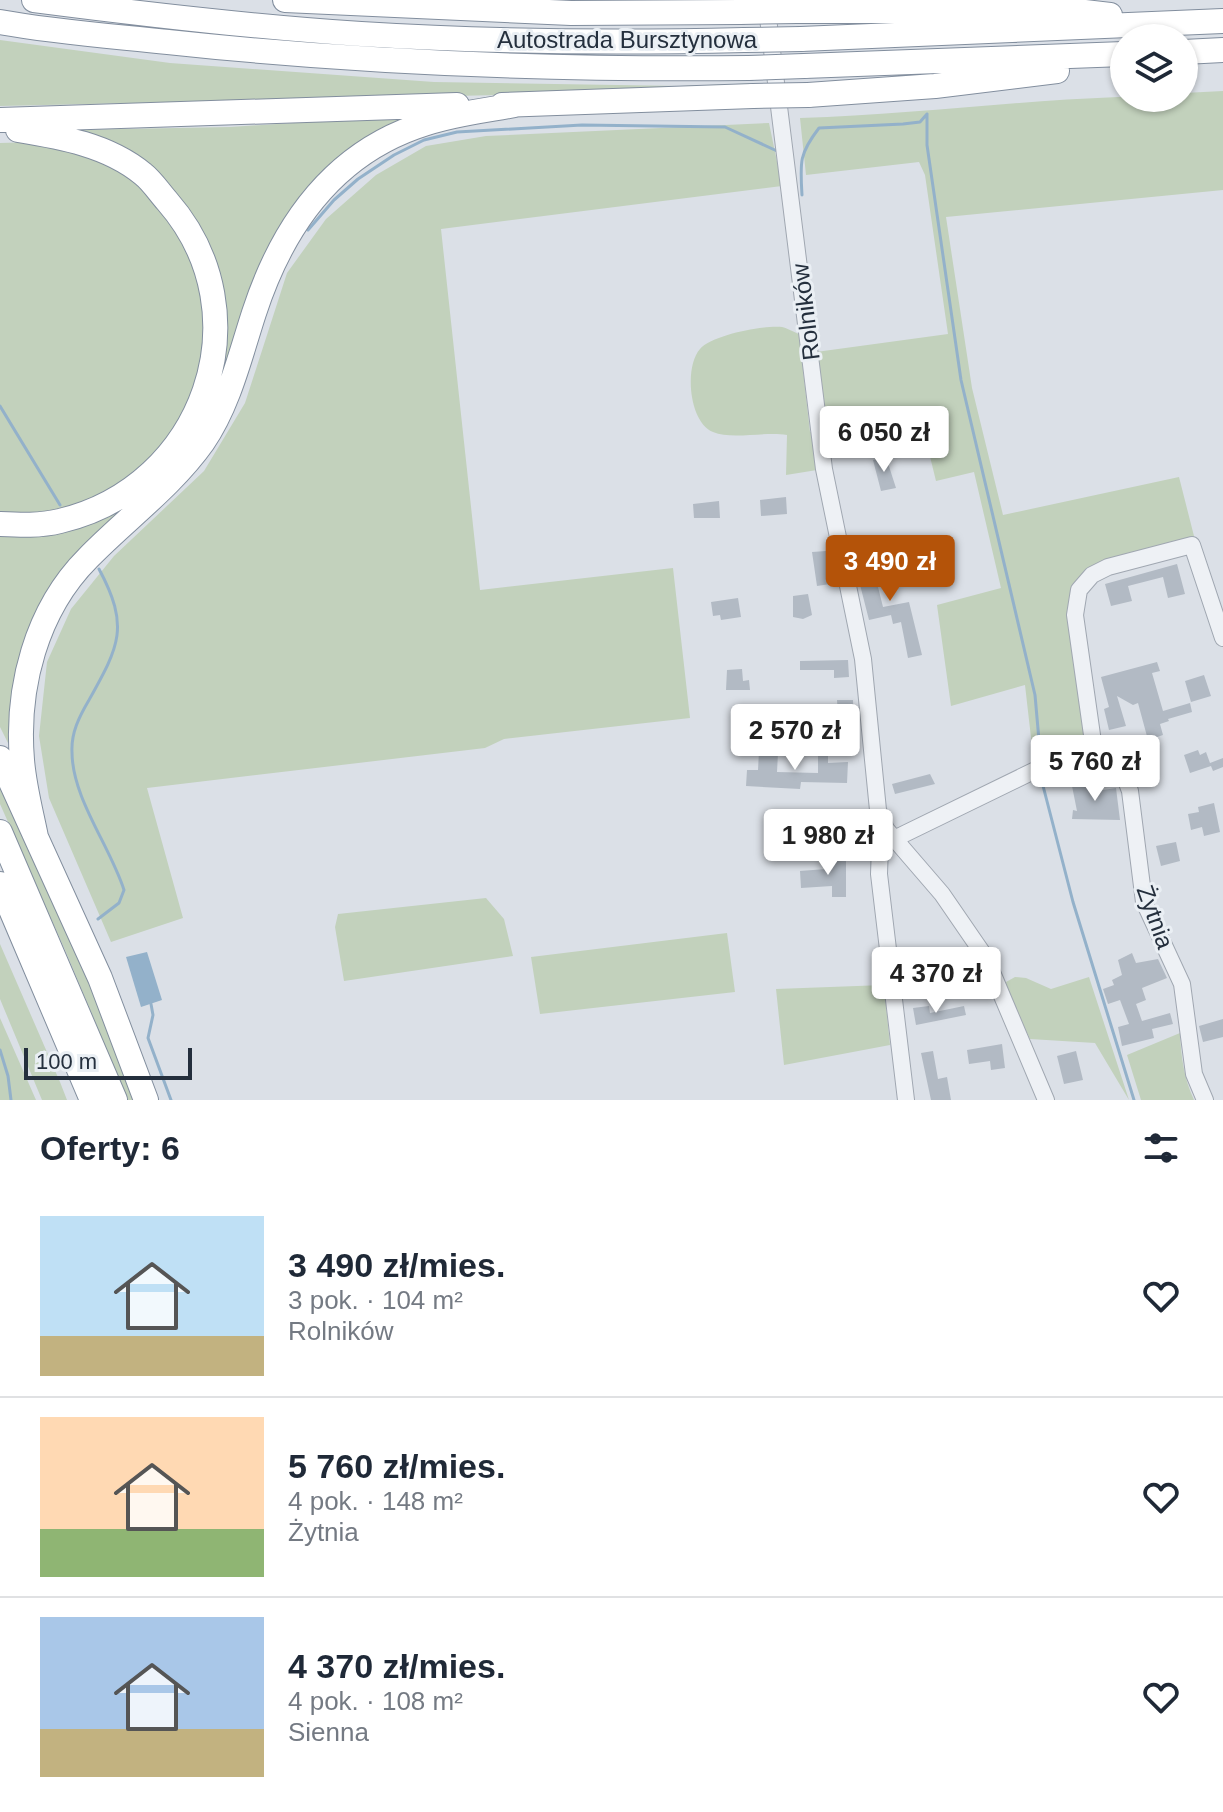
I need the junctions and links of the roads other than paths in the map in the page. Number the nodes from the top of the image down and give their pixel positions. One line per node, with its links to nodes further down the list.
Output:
1 (34, 0): 8 (highway, Autostrada Bursztynowa, bridge)
2 (285, 0): 4 (highway)
3 (765, 0): 21 (street, Rolników)
4 (348, 3): 7 (highway, bridge)
5 (1223, 21): 7 (highway, Autostrada Bursztynowa)
6 (0, 22): 11 (highway, Autostrada Bursztynowa, bridge)
7 (1179, 24)
8 (1110, 27)
9 (1223, 50): 10 (highway)
10 (1198, 51)
11 (1110, 56)
12 (1110, 59): 13 (highway, bridge)
13 (515, 105): 14 (highway); 22 (highway)
14 (0, 120)
15 (0, 127): 16 (highway)
16 (0, 524)
17 (1223, 638): 18 (street)
18 (1093, 742): 21 (street); 29 (street, Żytnia)
19 (0, 758): 22 (highway)
20 (0, 832): 25 (highway)
21 (891, 833): 27 (street); 28 (street, Rolników)
22 (36, 837): 26 (highway)
23 (0, 884): 24 (highway)
24 (92, 1100)
25 (115, 1100)
26 (146, 1100)
27 (906, 1100)
28 (1046, 1100)
29 (1205, 1100)

